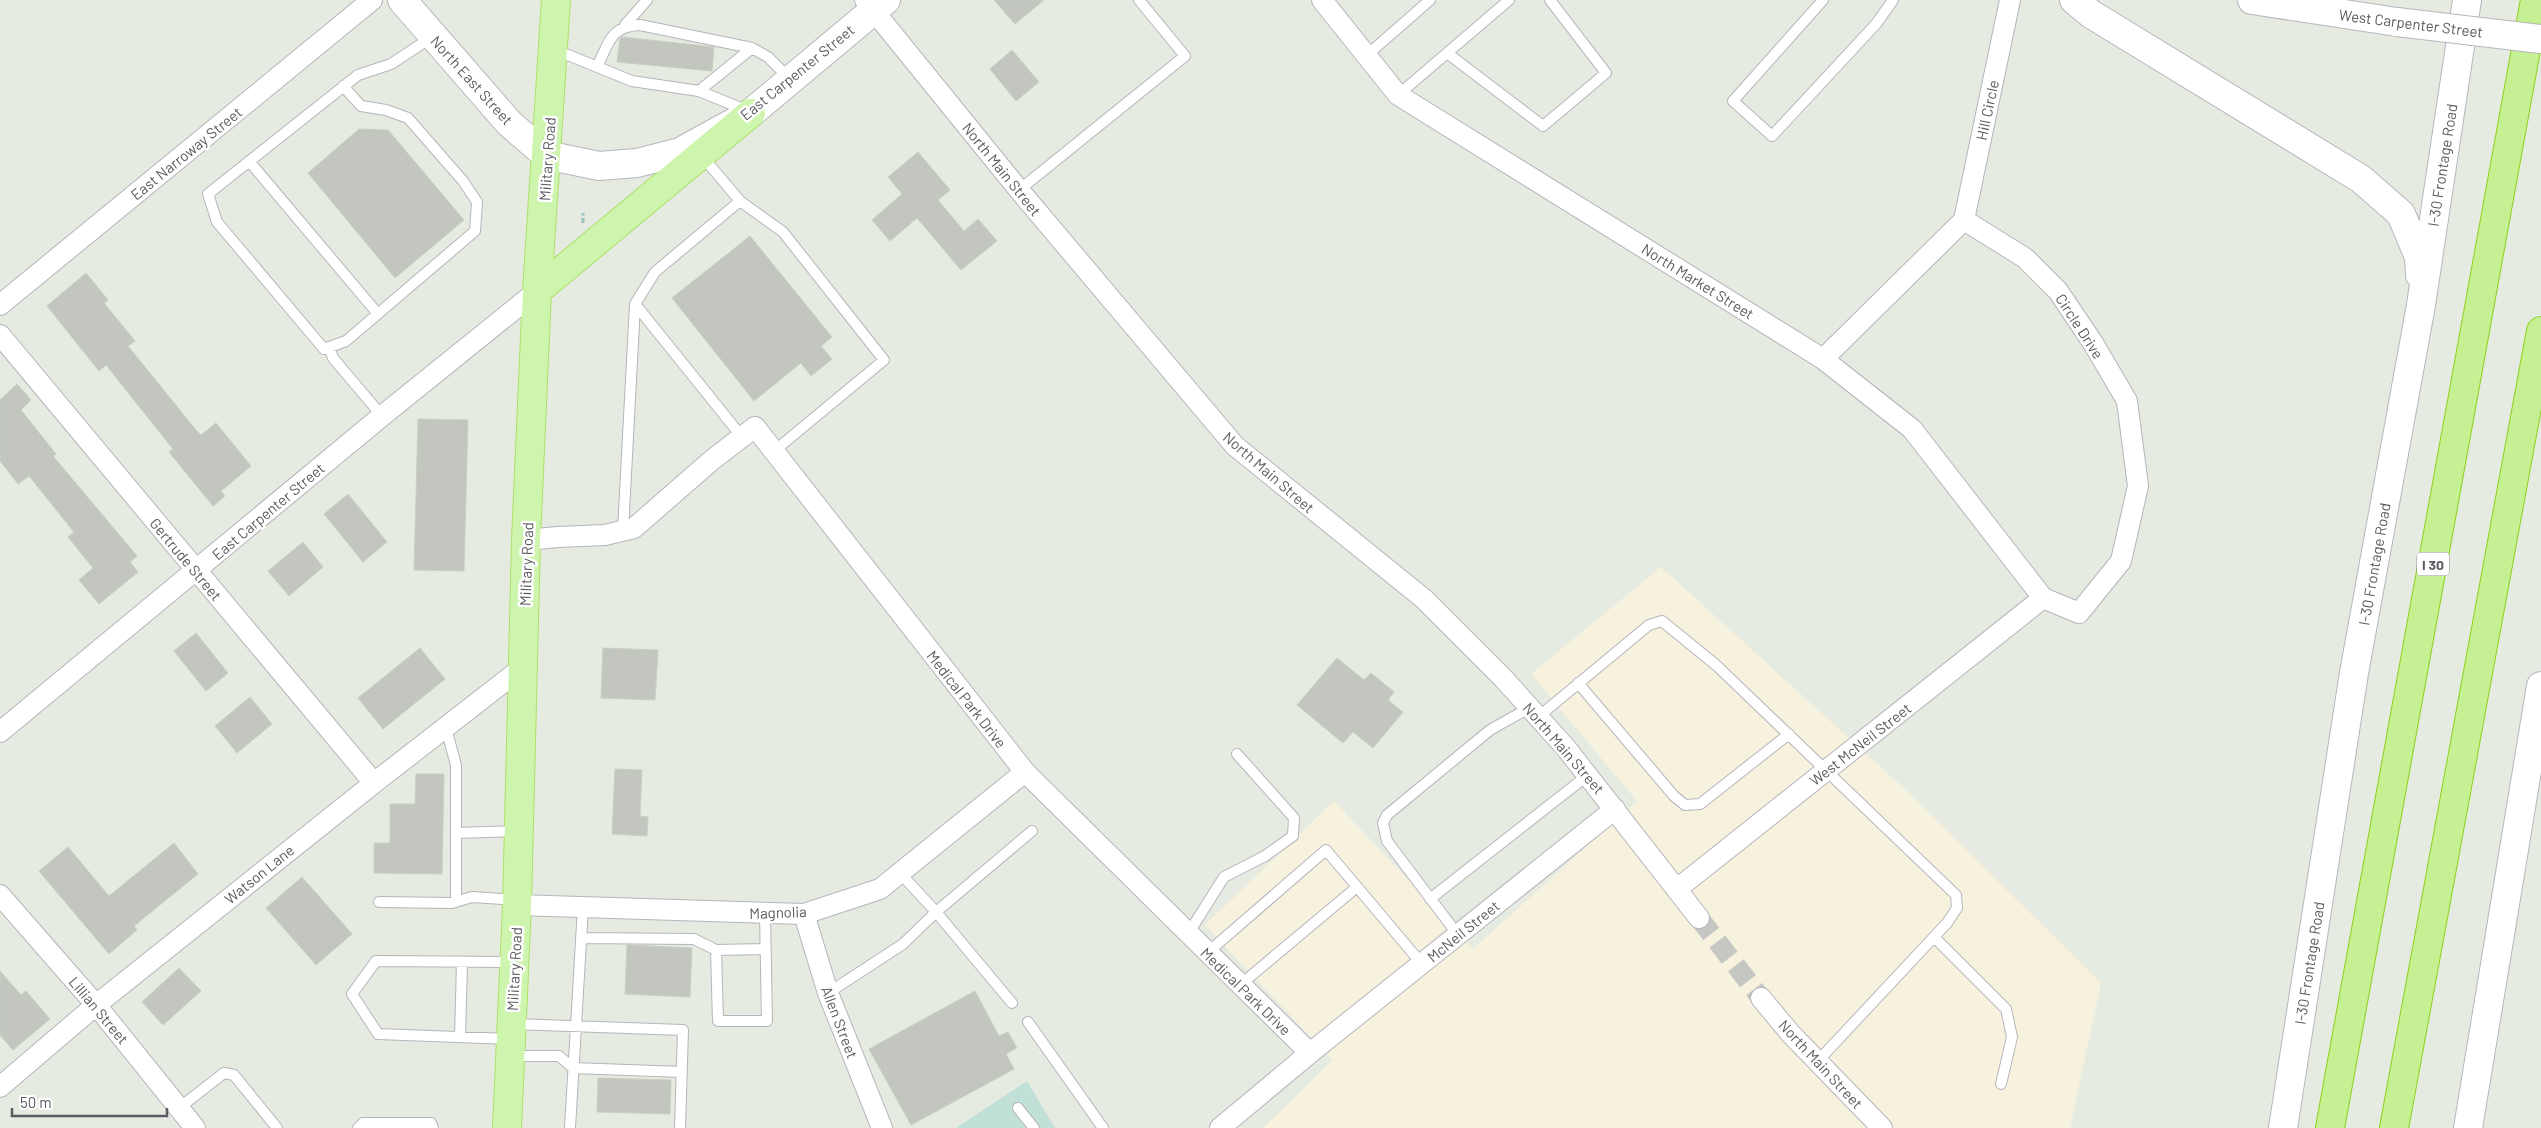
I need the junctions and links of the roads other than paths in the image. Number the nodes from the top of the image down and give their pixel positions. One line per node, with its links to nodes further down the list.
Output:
1 (372, 0): 41 (street, East Narroway Street)
2 (402, 0): 21 (main road, North East Street)
3 (556, 0): 23 (main road, Military Road)
4 (646, 0): 20 (lane)
5 (1139, 0): 36 (lane)
6 (1322, 0): 26 (street, North Market Street)
7 (1430, 0): 26 (lane)
8 (1509, 0): 25 (lane)
9 (1550, 0): 25 (lane)
10 (1823, 0): 11 (lane)
11 (1894, 0)
12 (2010, 0): 38 (street, Hill Circle)
13 (2074, 0): 42 (main road)
14 (2252, 0): 19 (main road, West Carpenter Street)
15 (2330, 0): 19 (main road)
16 (2468, 0): 42 (main road, I-30 Frontage Road)
17 (2535, 0): 125 (highway, I 30)
18 (875, 3): 28 (main road, East Carpenter Street); 36 (street, North Main Street)
19 (2388, 21): 22 (main road, West Carpenter Street, bridge)
20 (625, 26): 24 (lane); 27 (lane)
21 (433, 37): 29 (lane); 34 (main road, North East Street)
22 (2541, 39)
23 (553, 48): 27 (lane); 34 (main road, Military Road)
24 (752, 48): 28 (lane); 30 (lane)
25 (1447, 53): 31 (lane)
26 (1366, 56): 31 (street, North Market Street)
27 (597, 67): 30 (lane)
28 (791, 79): 32 (main road, East Carpenter Street)
29 (343, 86): 35 (lane); 43 (lane)
30 (699, 91): 32 (lane)
31 (1398, 95): 47 (street, North Market Street)
32 (751, 113): 33 (main road); 34 (main road, East Carpenter Street)
33 (700, 154): 37 (lane); 39 (main road)
34 (546, 155): 39 (main road, Military Road)
35 (250, 161): 43 (lane); 46 (lane)
36 (1019, 190): 58 (street, North Main Street)
37 (740, 201): 40 (lane); 50 (lane)
38 (1964, 220): 47 (street); 54 (street, Circle Drive)
39 (538, 291): 48 (street, East Carpenter Street); 52 (main road, Military Road)
40 (635, 304): 49 (lane); 51 (lane)
41 (0, 305)
42 (2421, 305): 124 (main road, I-30 Frontage Road)
43 (378, 314): 46 (lane)
44 (2541, 332): 126 (highway)
45 (0, 335): 53 (street, Gertrude Street)
46 (330, 347): 48 (lane)
47 (1823, 359): 54 (street, North Market Street)
48 (382, 416): 53 (street, East Carpenter Street)
49 (742, 437): 50 (street, Medical Park Drive); 51 (street)
50 (773, 452): 65 (street, Medical Park Drive)
51 (622, 530): 52 (street)
52 (526, 540): 55 (main road, Military Road)
53 (196, 571): 61 (street, East Carpenter Street); 67 (street, Gertrude Street)
54 (2043, 598): 64 (street, West McNeil Street)
55 (523, 667): 59 (street, Watson Lane); 69 (main road, Military Road)
56 (1578, 683): 58 (lane); 62 (lane); 62 (lane)
57 (2541, 686): 60 (main road)
58 (1534, 712): 66 (street, North Main Street); 76 (lane)
59 (446, 728): 67 (street, Watson Lane); 71 (lane)
60 (2538, 728): 127 (main road)
61 (0, 732)
62 (1789, 734): 64 (lane)
63 (1237, 754): 85 (lane)
64 (1827, 770): 74 (street, West McNeil Street); 87 (lane)
65 (1025, 772): 72 (street, Magnolia); 85 (street, Medical Park Drive)
66 (1588, 775): 68 (street, North Main Street); 76 (lane)
67 (374, 782): 99 (street, Watson Lane)
68 (1615, 809): 74 (street, North Main Street); 86 (street, McNeil Street)
69 (519, 831): 71 (lane); 79 (main road, Military Road)
70 (1032, 831): 81 (lane)
71 (456, 833): 78 (lane)
72 (900, 873): 81 (lane); 83 (street, Magnolia)
73 (1357, 887): 91 (lane); 94 (lane); 95 (lane)
74 (1677, 890): 84 (street, North Main Street)
75 (0, 895): 99 (street, Lillian Street)
76 (1430, 899): 86 (lane)
77 (379, 902): 78 (lane)
78 (456, 902): 79 (lane)
79 (517, 902): 80 (street, Magnolia); 93 (main road, Military Road)
80 (583, 907): 82 (street, Magnolia); 88 (lane)
81 (936, 912): 96 (lane); 98 (lane)
82 (765, 914): 83 (street, Magnolia); 89 (lane)
83 (804, 914): 96 (street, Allen Street)
84 (1699, 918)
85 (1188, 934): 91 (street, Medical Park Drive)
86 (1458, 935): 94 (street, McNeil Street)
87 (1934, 937): 105 (lane); 108 (lane)
88 (581, 938): 90 (lane); 101 (lane)
89 (765, 949): 90 (lane); 90 (lane)
90 (716, 950)
91 (1207, 953): 95 (street, Medical Park Drive)
92 (462, 962): 93 (lane); 102 (lane); 102 (lane)
93 (514, 962): 103 (main road, Military Road)
94 (1422, 964): 104 (street, McNeil Street)
95 (1240, 985): 104 (street, Medical Park Drive)
96 (828, 993): 119 (street, Allen Street)
97 (1761, 998): 105 (street, North Main Street)
98 (1012, 1003)
99 (96, 1005): 109 (street, Watson Lane); 110 (street, Lillian Street)
100 (1028, 1022): 121 (lane)
101 (576, 1027): 103 (lane); 106 (lane); 107 (lane)
102 (460, 1037): 103 (lane)
103 (511, 1040): 106 (lane); 116 (main road, Military Road)
104 (1310, 1053): 122 (street)
105 (1817, 1062): 123 (street, North Main Street)
106 (574, 1068): 107 (lane); 117 (lane)
107 (682, 1072): 118 (lane)
108 (2000, 1084)
109 (0, 1087)
110 (179, 1108): 112 (street, Lillian Street); 113 (lane)
111 (1018, 1108): 120 (lane)
112 (195, 1128)
113 (277, 1128)
114 (358, 1128): 115 (lane)
115 (433, 1128)
116 (507, 1128)
117 (570, 1128)
118 (680, 1128)
119 (882, 1128)
120 (1034, 1128)
121 (1103, 1128)
122 (1220, 1128)
123 (1882, 1128)
124 (2283, 1128)
125 (2330, 1128)
126 (2394, 1128)
127 (2468, 1128)

